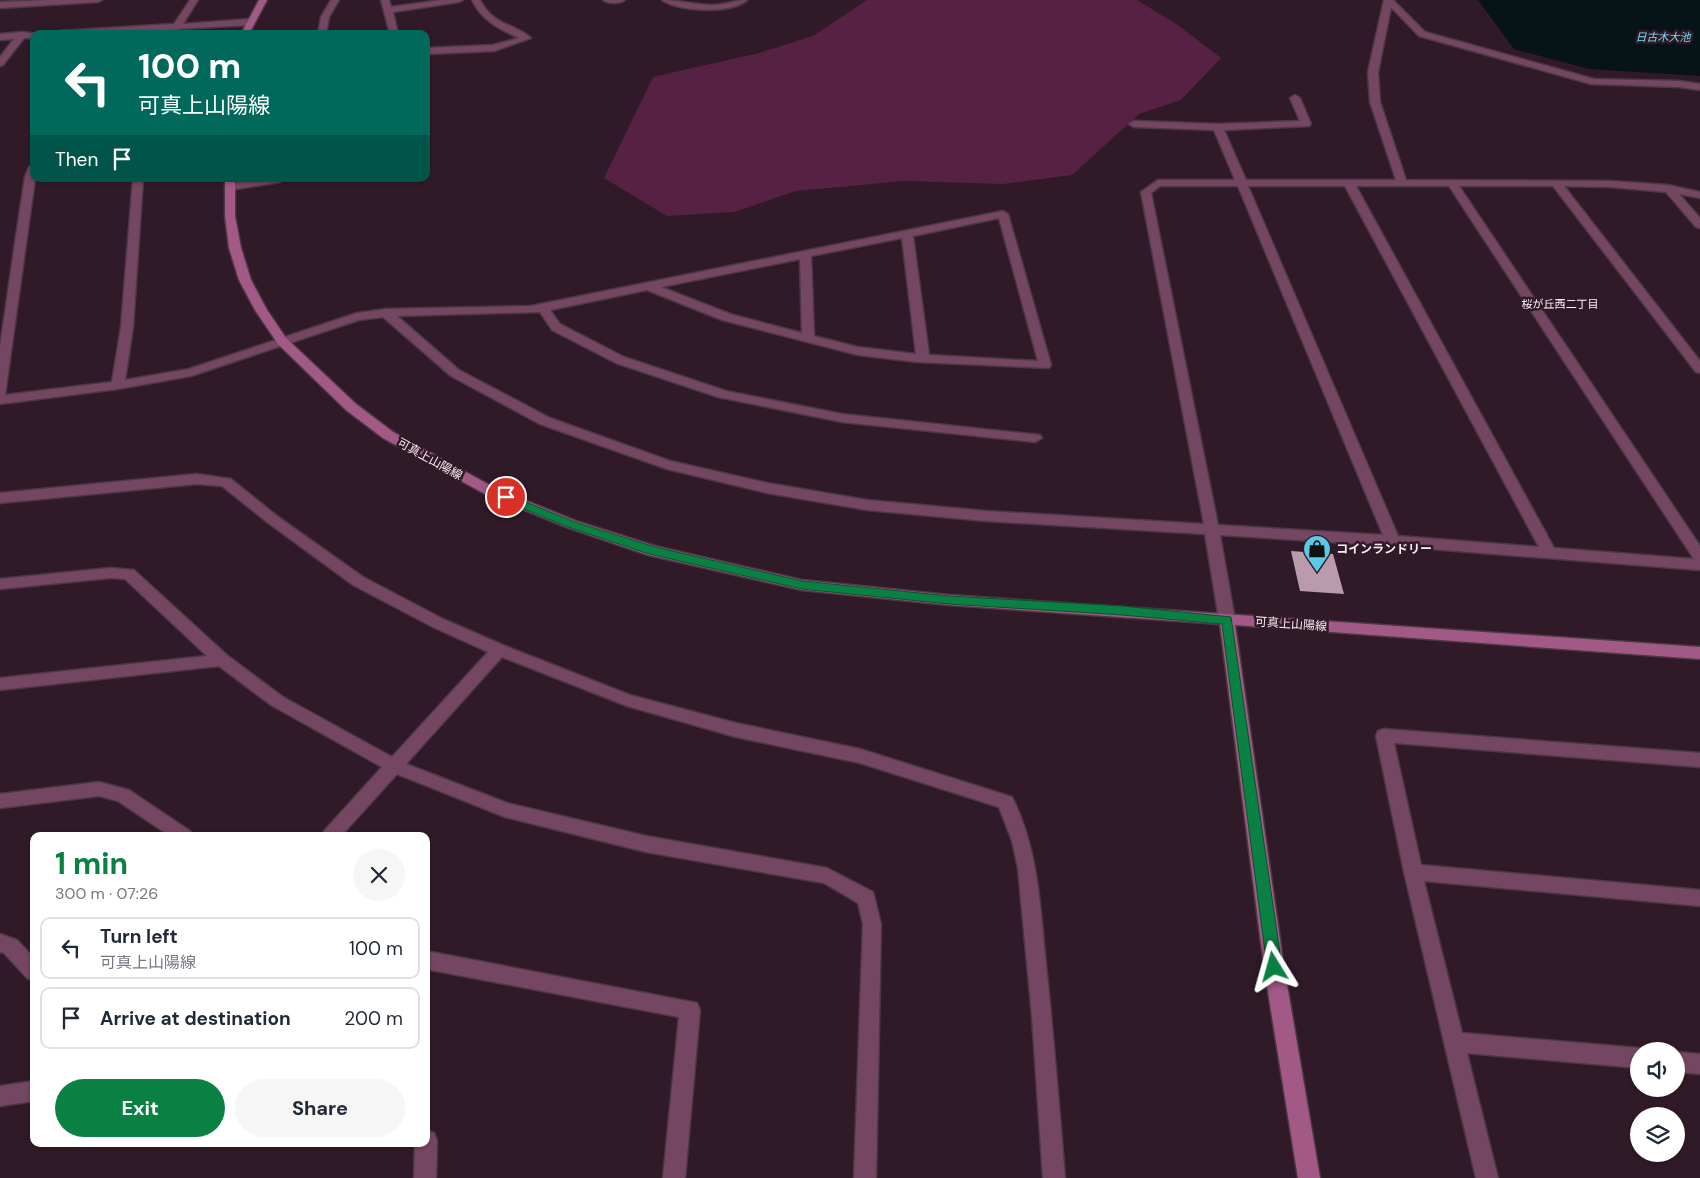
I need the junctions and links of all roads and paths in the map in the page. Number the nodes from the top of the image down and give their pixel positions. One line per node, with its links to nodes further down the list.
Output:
1 (98, 0): 12 (street)
2 (194, 0): 16 (street)
3 (263, 0): 15 (main road)
4 (335, 0): 18 (street)
5 (385, 0): 14 (street)
6 (459, 0): 14 (street)
7 (476, 0): 23 (street)
8 (607, 0): 9 (street)
9 (621, 0)
10 (666, 0): 11 (street)
11 (743, 0)
12 (40, 1): 13 (street)
13 (0, 5)
14 (388, 10): 19 (street)
15 (250, 22): 16 (street); 17 (main road)
16 (174, 30)
17 (247, 30)
18 (323, 30)
19 (393, 30)
20 (22, 35): 21 (street); 22 (street); 24 (street)
21 (30, 35)
22 (0, 37)
23 (430, 52)
24 (0, 63)
25 (1700, 87): 35 (street)
26 (1295, 98): 28 (street)
27 (1134, 124): 28 (street)
28 (1218, 127): 32 (street)
29 (30, 178): 51 (street)
30 (138, 182): 50 (street)
31 (242, 182): 33 (street)
32 (1242, 182): 34 (street); 55 (street); 56 (street)
33 (230, 183): 47 (main road, 可真上山陽線)
34 (1349, 183): 35 (street); 57 (street)
35 (1402, 183): 36 (street)
36 (1452, 183): 37 (street); 58 (street)
37 (1556, 183): 38 (street); 49 (street)
38 (1668, 188): 39 (street); 40 (street)
39 (1700, 195)
40 (1700, 225)
41 (907, 234): 42 (street); 48 (street); 48 (street)
42 (805, 255): 43 (street); 46 (street)
43 (650, 287): 44 (street); 46 (street)
44 (543, 308): 45 (street); 53 (street)
45 (386, 313): 47 (street); 55 (street)
46 (808, 338): 48 (street)
47 (282, 341): 50 (street); 61 (main road, 可真上山陽線)
48 (923, 358)
49 (1700, 369)
50 (118, 384): 52 (street)
51 (0, 393)
52 (0, 400)
53 (1035, 438)
54 (0, 498): 62 (street)
55 (1212, 531): 56 (street); 61 (street)
56 (1393, 541): 57 (street)
57 (1549, 554): 59 (street)
58 (1700, 557)
59 (1700, 565)
60 (0, 584): 64 (street)
61 (1227, 620): 63 (main road, 可真上山陽線); 87 (main road)
62 (499, 650): 67 (street); 86 (street)
63 (1700, 653)
64 (222, 660): 65 (street); 67 (street)
65 (0, 684)
66 (1700, 760): 71 (street)
67 (394, 766): 70 (street); 85 (street)
68 (0, 801): 69 (street)
69 (178, 832)
70 (334, 832)
71 (1413, 872): 72 (street); 76 (street)
72 (1700, 898)
73 (0, 944): 75 (street)
74 (430, 961): 84 (street)
75 (30, 968)
76 (1455, 1042): 77 (street); 88 (street)
77 (1630, 1057)
78 (1685, 1063): 79 (street)
79 (1700, 1064)
80 (30, 1092): 81 (street)
81 (0, 1096)
82 (428, 1147): 83 (street)
83 (425, 1178)
84 (674, 1178)
85 (865, 1178)
86 (1054, 1178)
87 (1309, 1178)
88 (1487, 1178)

